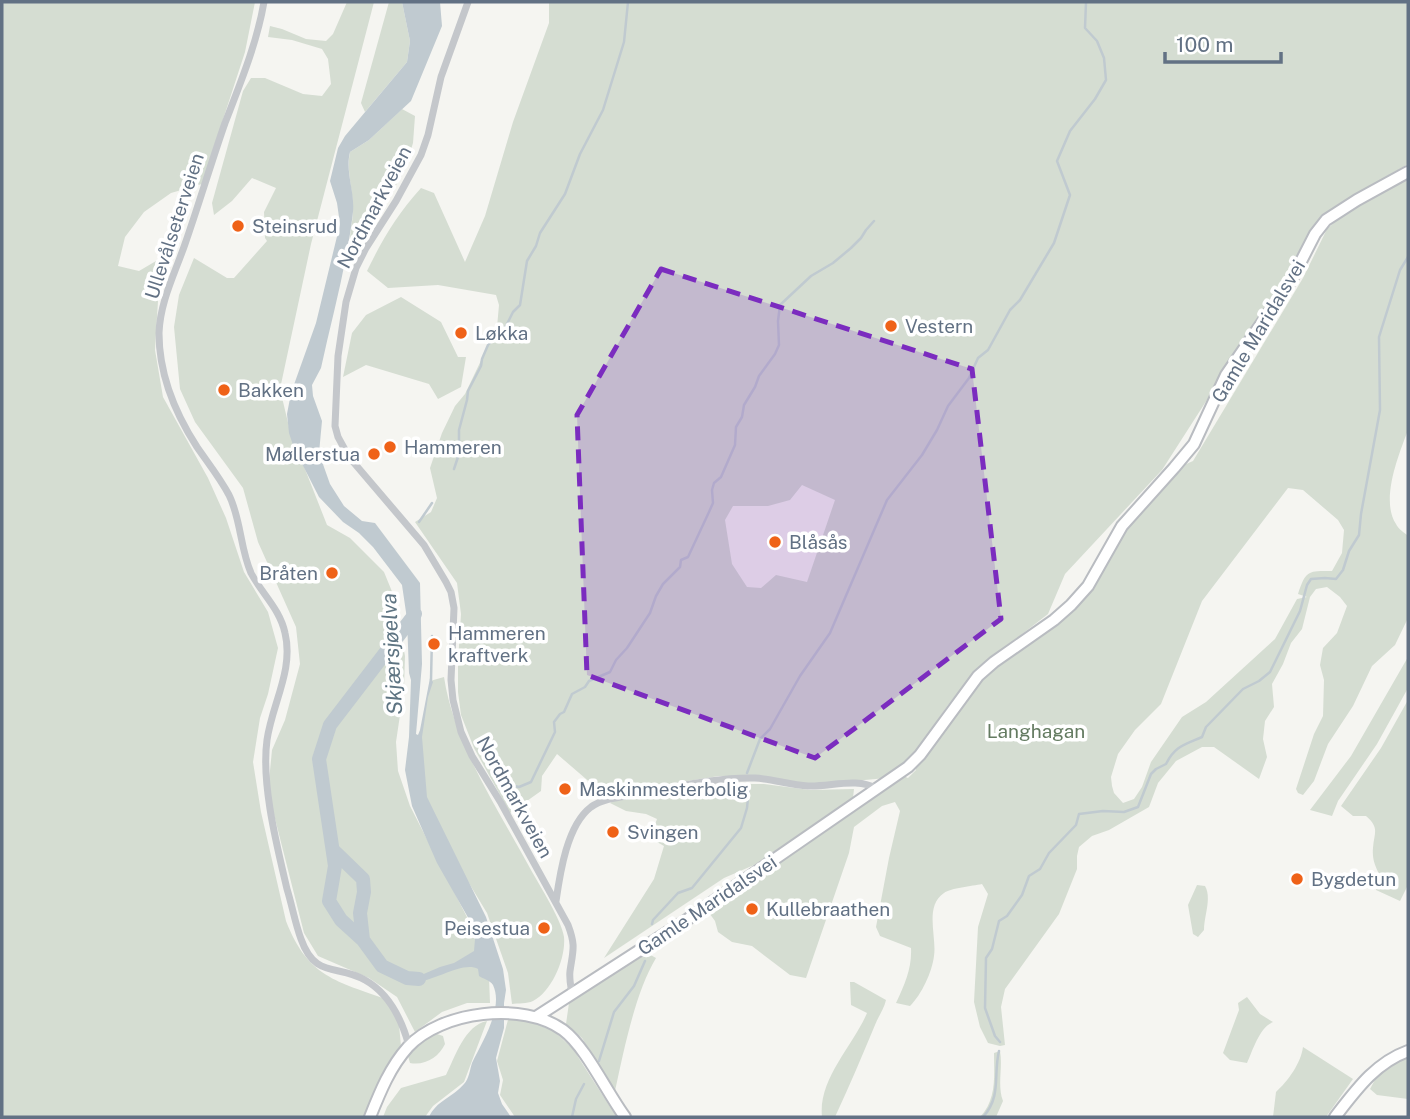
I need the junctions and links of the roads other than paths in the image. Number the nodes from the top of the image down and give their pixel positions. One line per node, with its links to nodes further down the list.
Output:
1 (264, 2): 8 (street, Ullevålseterveien)
2 (468, 2): 5 (street, Nordmarkveien)
3 (1408, 172): 4 (street, Gamle Maridalsvei)
4 (877, 789): 5 (street); 6 (street, Gamle Maridalsvei)
5 (556, 902): 6 (street, Nordmarkveien)
6 (572, 994): 7 (street, Gamle Maridalsvei)
7 (536, 1017): 8 (street); 11 (street)
8 (409, 1046): 10 (street)
9 (1408, 1051): 12 (street)
10 (370, 1117)
11 (625, 1117)
12 (1335, 1117)

